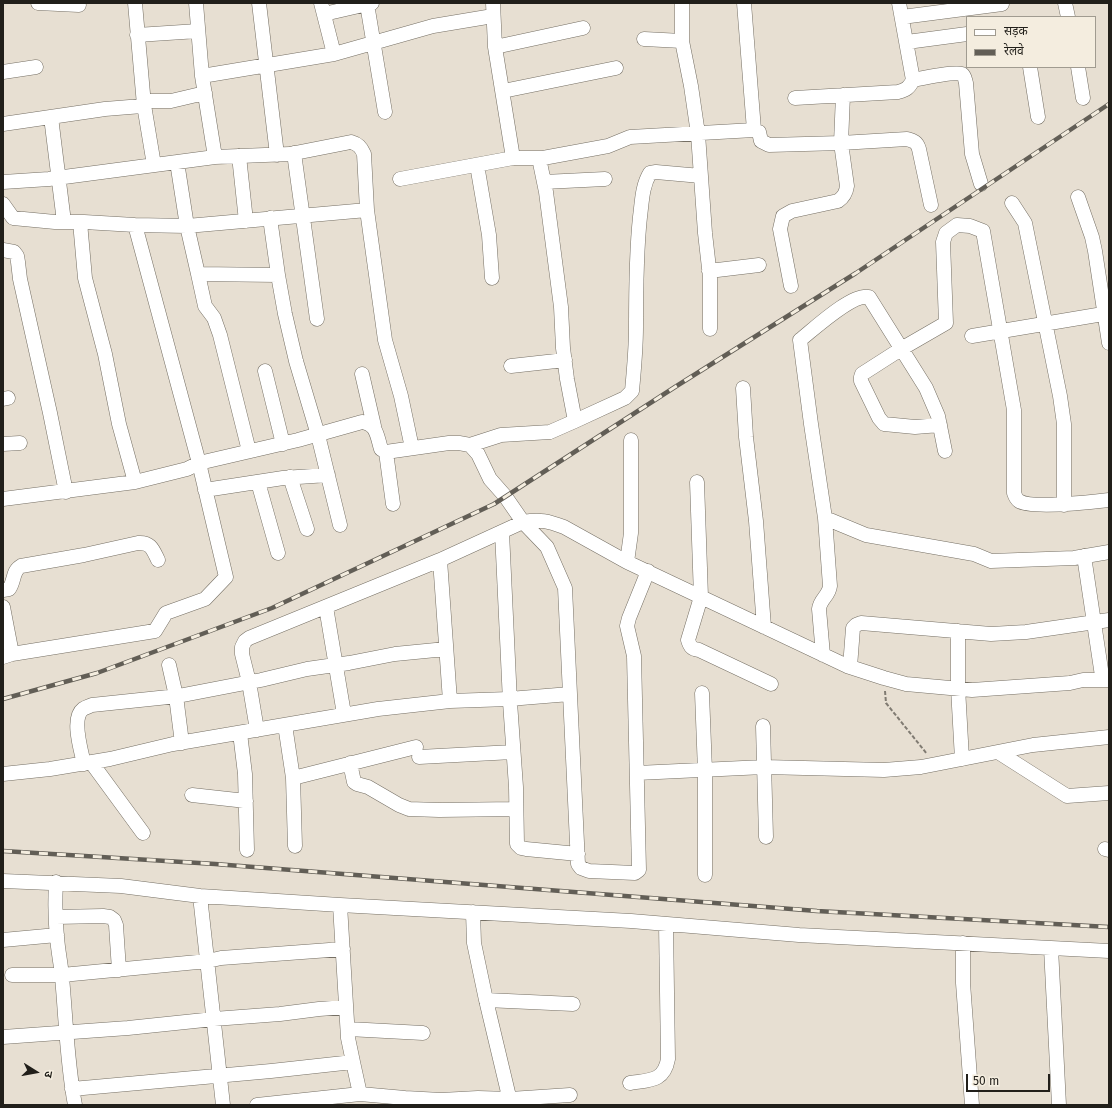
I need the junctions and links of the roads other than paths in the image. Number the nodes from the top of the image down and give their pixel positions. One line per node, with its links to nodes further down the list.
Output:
1 (38, 3): 10 (street)
2 (135, 3): 18 (street)
3 (196, 3): 16 (street)
4 (259, 3): 25 (street)
5 (682, 3): 20 (street)
6 (744, 3): 43 (street)
7 (1065, 3): 14 (street)
8 (370, 4): 11 (street); 22 (street)
9 (1002, 4): 13 (street)
10 (79, 5)
11 (323, 9): 24 (street)
12 (493, 9): 22 (street); 23 (street)
13 (901, 10): 21 (street)
14 (1068, 16)
15 (583, 28): 23 (street)
16 (198, 31): 18 (street); 31 (street)
17 (966, 34): 21 (street)
18 (137, 35): 38 (street)
19 (644, 39): 20 (street)
20 (682, 41): 44 (street)
21 (907, 42): 32 (street)
22 (374, 43): 24 (street); 39 (street)
23 (495, 47): 33 (street)
24 (334, 54): 25 (street)
25 (267, 64): 31 (street); 47 (street)
26 (36, 67): 30 (street)
27 (616, 68): 33 (street)
28 (1030, 68): 40 (street)
29 (1078, 68): 37 (street)
30 (3, 72)
31 (202, 76): 34 (street)
32 (913, 80): 35 (street); 61 (street)
33 (503, 92): 50 (street)
34 (205, 93): 38 (street); 49 (street)
35 (843, 95): 36 (street); 45 (street)
36 (796, 98)
37 (1083, 98)
38 (144, 105): 41 (street); 53 (street)
39 (385, 112)
40 (1038, 117)
41 (52, 118): 42 (street); 56 (street)
42 (3, 124)
43 (754, 130): 44 (street); 45 (street)
44 (698, 134): 51 (street); 55 (street)
45 (841, 143): 65 (street); 80 (street)
46 (294, 153): 47 (street); 66 (street); 67 (street)
47 (277, 155): 48 (street)
48 (239, 156): 49 (street); 69 (street)
49 (215, 157): 52 (street)
50 (513, 158): 51 (street); 54 (street)
51 (538, 158): 60 (street)
52 (177, 162): 53 (street); 73 (street)
53 (154, 165): 56 (street)
54 (477, 165): 57 (street); 79 (street)
55 (701, 176): 76 (street); 94 (street)
56 (59, 178): 59 (street); 70 (street)
57 (400, 179)
58 (605, 179): 60 (street)
59 (3, 182)
60 (544, 182): 89 (street)
61 (981, 184)
62 (1078, 197): 81 (street)
63 (1012, 203): 83 (street)
64 (3, 204): 70 (street)
65 (931, 205)
66 (367, 210): 67 (street); 103 (street)
67 (302, 216): 68 (street); 82 (street)
68 (270, 218): 69 (street); 78 (street)
69 (246, 220): 73 (street)
70 (64, 222): 71 (street)
71 (80, 222): 72 (street); 110 (street)
72 (135, 225): 73 (street); 107 (street)
73 (187, 226): 77 (street)
74 (3, 250): 114 (street)
75 (759, 265): 76 (street)
76 (709, 271): 84 (street)
77 (198, 274): 78 (street); 104 (street)
78 (278, 275): 97 (street)
79 (492, 278)
80 (792, 286)
81 (1107, 313): 83 (street); 87 (street)
82 (317, 319)
83 (1046, 324): 85 (street); 118 (street)
84 (710, 329)
85 (1001, 331): 86 (street); 88 (street); 118 (street)
86 (972, 336)
87 (1109, 342)
88 (901, 348): 95 (street); 95 (street); 119 (street)
89 (565, 360): 90 (street); 94 (street)
90 (511, 366)
91 (265, 371): 101 (street)
92 (362, 374): 96 (street)
93 (743, 388): 137 (street)
94 (575, 422): 102 (street)
95 (940, 425): 106 (street)
96 (374, 426): 97 (street); 105 (street)
97 (318, 435): 101 (street); 108 (street)
98 (631, 440): 129 (street)
99 (20, 443): 100 (street)
100 (3, 444)
101 (283, 444): 104 (street)
102 (470, 445): 103 (street); 120 (street)
103 (412, 448): 105 (street)
104 (250, 451): 107 (street)
105 (386, 452): 117 (street)
106 (945, 452)
107 (199, 463): 110 (street); 113 (street)
108 (328, 475): 109 (street); 121 (street)
109 (290, 477): 111 (street); 122 (street)
110 (135, 482): 114 (street)
111 (258, 482): 113 (street); 125 (street)
112 (697, 482): 132 (street)
113 (206, 490): 140 (street)
114 (66, 492): 115 (street)
115 (3, 499)
116 (1109, 500): 118 (street)
117 (393, 504)
118 (1064, 505)
119 (825, 518): 126 (street); 141 (street)
120 (523, 522): 123 (street); 129 (street); 150 (street)
121 (340, 526)
122 (307, 529)
123 (502, 532): 128 (street); 152 (street)
124 (1109, 552): 126 (street)
125 (278, 553)
126 (1084, 556): 136 (street)
127 (158, 560): 131 (street)
128 (440, 560): 134 (street); 139 (street)
129 (628, 562): 130 (street)
130 (648, 571): 132 (street); 168 (street)
131 (3, 590)
132 (701, 597): 137 (street); 147 (street)
133 (3, 607): 140 (street)
134 (326, 607): 143 (street); 146 (street)
135 (1109, 620): 136 (street)
136 (1095, 621): 138 (street); 145 (street)
137 (764, 627): 141 (street)
138 (958, 631): 144 (street); 148 (street)
139 (446, 649): 143 (street); 153 (street)
140 (8, 655)
141 (823, 655): 144 (street)
142 (169, 665): 151 (street)
143 (336, 665): 146 (street); 154 (street)
144 (850, 667): 148 (street)
145 (1108, 680): 148 (street)
146 (249, 682): 151 (street); 157 (street)
147 (770, 684)
148 (958, 688): 163 (street)
149 (702, 693): 167 (street)
150 (570, 694): 152 (street); 179 (street)
151 (176, 696): 160 (street); 164 (street)
152 (510, 699): 153 (street); 161 (street)
153 (450, 701): 154 (street)
154 (344, 714): 155 (street)
155 (285, 725): 157 (street); 170 (street)
156 (763, 726): 166 (street)
157 (257, 730): 158 (street)
158 (240, 733): 160 (street); 173 (street)
159 (1109, 737): 162 (street)
160 (182, 742): 164 (street)
161 (513, 752): 165 (street); 174 (street)
162 (998, 752): 163 (street); 171 (street)
163 (962, 759): 166 (street)
164 (88, 763): 169 (street); 175 (street)
165 (350, 763): 170 (street); 174 (street)
166 (764, 768): 167 (street); 176 (street)
167 (705, 771): 168 (street); 180 (street)
168 (637, 773): 179 (street)
169 (3, 774)
170 (293, 778): 177 (street)
171 (1109, 793)
172 (192, 795): 173 (street)
173 (246, 801): 178 (street)
174 (516, 809): 179 (street)
175 (143, 833)
176 (766, 838)
177 (295, 846)
178 (247, 850)
179 (578, 854)
180 (705, 875)
181 (3, 880): 182 (street)
182 (56, 882): 183 (street); 186 (street)
183 (200, 896): 184 (street); 194 (street)
184 (340, 905): 185 (street); 192 (street)
185 (473, 912): 187 (street); 198 (street)
186 (56, 917): 188 (street); 195 (street)
187 (666, 924): 190 (street); 208 (street)
188 (57, 935): 189 (street); 197 (street)
189 (3, 940)
190 (963, 943): 191 (street); 217 (street)
191 (1051, 948): 193 (street); 218 (street)
192 (343, 949): 194 (street); 200 (street)
193 (1109, 951)
194 (208, 961): 195 (street); 201 (street)
195 (119, 970): 197 (street)
196 (12, 975): 197 (street)
197 (62, 975): 203 (street)
198 (486, 1000): 199 (street); 213 (street)
199 (573, 1004)
200 (346, 1007): 201 (street); 202 (street)
201 (214, 1019): 203 (street); 207 (street)
202 (348, 1029): 204 (street); 206 (street)
203 (66, 1033): 205 (street); 209 (street)
204 (423, 1033)
205 (3, 1037)
206 (352, 1062): 207 (street); 210 (street)
207 (220, 1075): 209 (street); 215 (street)
208 (630, 1083)
209 (72, 1088): 214 (street)
210 (360, 1094): 212 (street); 213 (street)
211 (570, 1095): 213 (street)
212 (327, 1101): 216 (street)
213 (511, 1102)
214 (75, 1105)
215 (223, 1105)
216 (257, 1105)
217 (972, 1105)
218 (1059, 1105)

